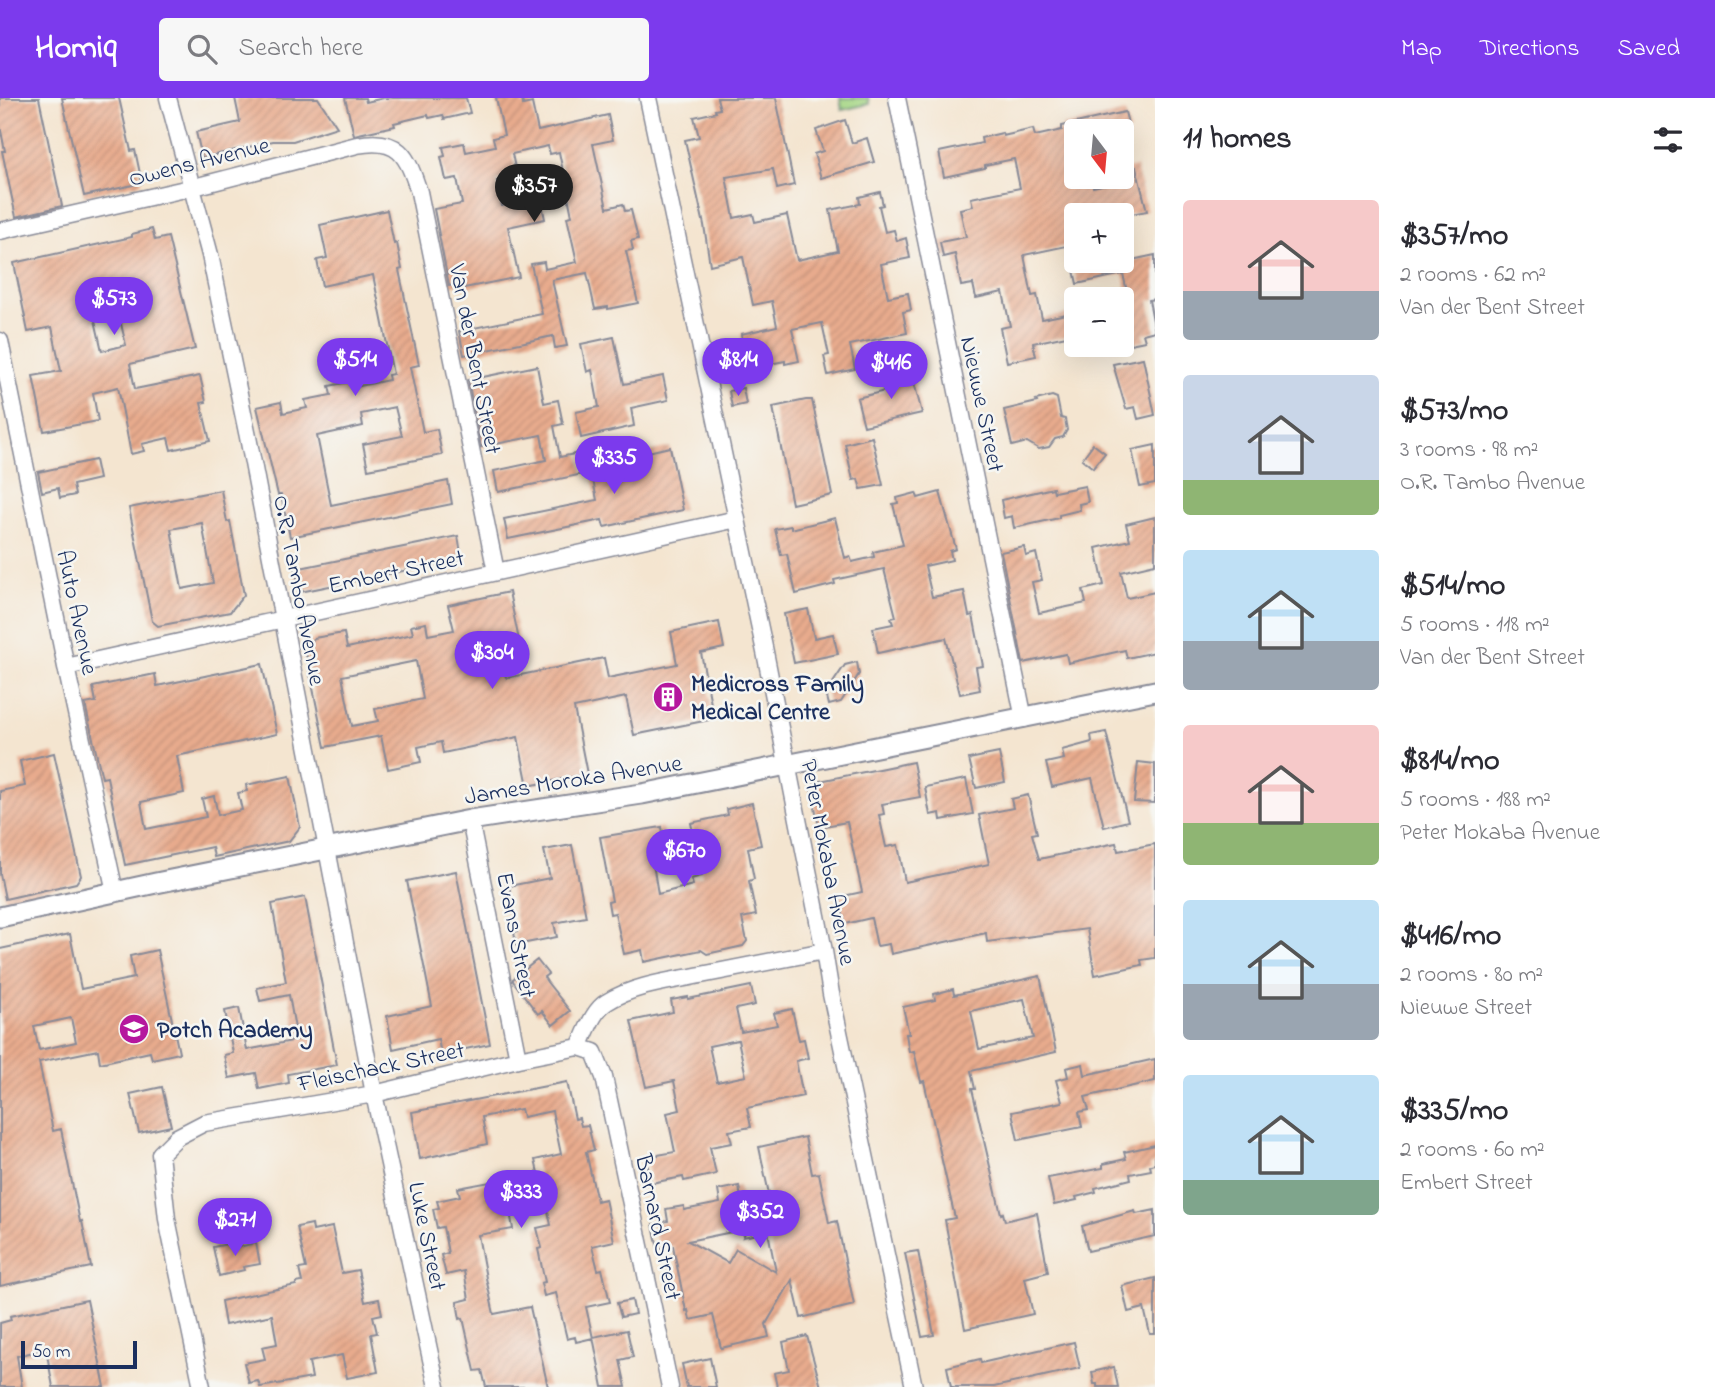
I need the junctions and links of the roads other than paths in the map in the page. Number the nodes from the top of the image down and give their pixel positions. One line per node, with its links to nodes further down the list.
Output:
1 (168, 98): 5 (street, O.R. Tambo Avenue)
2 (648, 98): 8 (street, Peter Mokaba Avenue)
3 (897, 98): 13 (street, Nieuwe Street)
4 (405, 157): 5 (street, Owens Avenue); 9 (street, Van der Bent Street)
5 (194, 187): 6 (street, Owens Avenue); 10 (street, O.R. Tambo Avenue)
6 (0, 232)
7 (0, 341): 11 (street, Auto Avenue)
8 (737, 519): 9 (street, Embert Street); 14 (street, Peter Mokaba Avenue)
9 (496, 572): 10 (street, Embert Street)
10 (282, 619): 11 (street, Embert Street); 16 (street, O.R. Tambo Avenue)
11 (66, 667): 17 (street, Auto Avenue)
12 (1155, 691): 13 (street, James Moroka Avenue)
13 (1024, 719): 14 (street, James Moroka Avenue)
14 (788, 766): 15 (street, James Moroka Avenue); 19 (street, Peter Mokaba Avenue)
15 (470, 820): 16 (street, James Moroka Avenue); 21 (street, Evans Street)
16 (327, 849): 17 (street, James Moroka Avenue); 22 (street, O.R. Tambo Avenue)
17 (115, 892): 18 (street, James Moroka Avenue)
18 (0, 917)
19 (824, 951): 20 (street); 26 (street, Peter Mokaba Avenue)
20 (579, 1047): 21 (street, Fleischack Street); 25 (street, Barnard Street)
21 (518, 1059): 22 (street, Fleischack Street)
22 (374, 1094): 23 (street, Fleischack Street); 24 (street, Luke Street)
23 (202, 1387)
24 (437, 1387)
25 (670, 1387)
26 (914, 1387)

